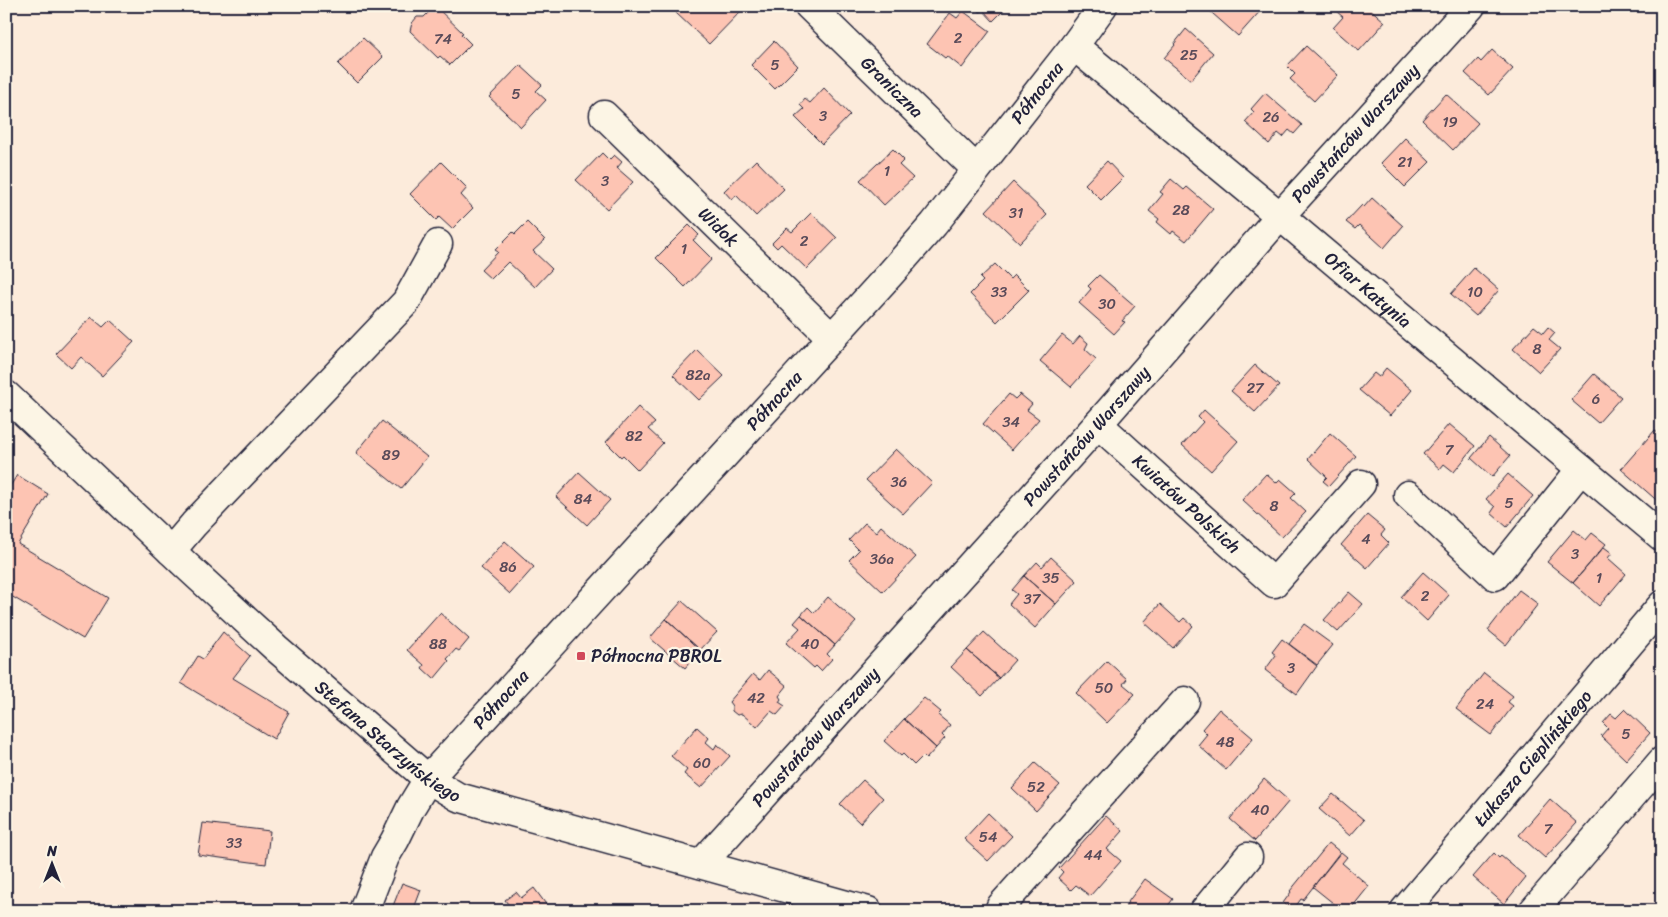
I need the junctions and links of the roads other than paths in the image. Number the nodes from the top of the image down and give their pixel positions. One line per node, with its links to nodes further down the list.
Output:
1 (809, 6): 6 (street, Graniczna)
2 (1103, 6): 4 (street, Północna)
3 (1471, 6): 7 (street, Powstańców Warszawy)
4 (1074, 46): 6 (street, Północna); 7 (street, Ofiar Katynia)
5 (604, 115): 9 (street, Widok)
6 (976, 169): 9 (street, Północna)
7 (1280, 216): 11 (street, Powstańców Warszawy); 12 (street, Ofiar Katynia)
8 (438, 244): 16 (street)
9 (832, 338): 20 (street, Północna)
10 (6, 395): 16 (street, Stefana Starzyńskiego)
11 (1098, 424): 13 (street, Kwiatów Polskich); 22 (street, Powstańców Warszawy)
12 (1581, 469): 14 (street); 15 (street, Ofiar Katynia)
13 (1361, 484)
14 (1408, 495)
15 (1662, 537)
16 (171, 551): 20 (street, Stefana Starzyńskiego)
17 (1662, 605): 27 (street, Łukasza Cieplińskiego)
18 (1185, 701): 25 (street)
19 (1662, 761): 28 (street)
20 (428, 779): 22 (street, Stefana Starzyńskiego); 23 (street, Północna)
21 (1248, 857): 26 (street)
22 (701, 864): 24 (street, Stefana Starzyńskiego)
23 (364, 911)
24 (868, 911)
25 (998, 911)
26 (1204, 911)
27 (1404, 911)
28 (1533, 911)

